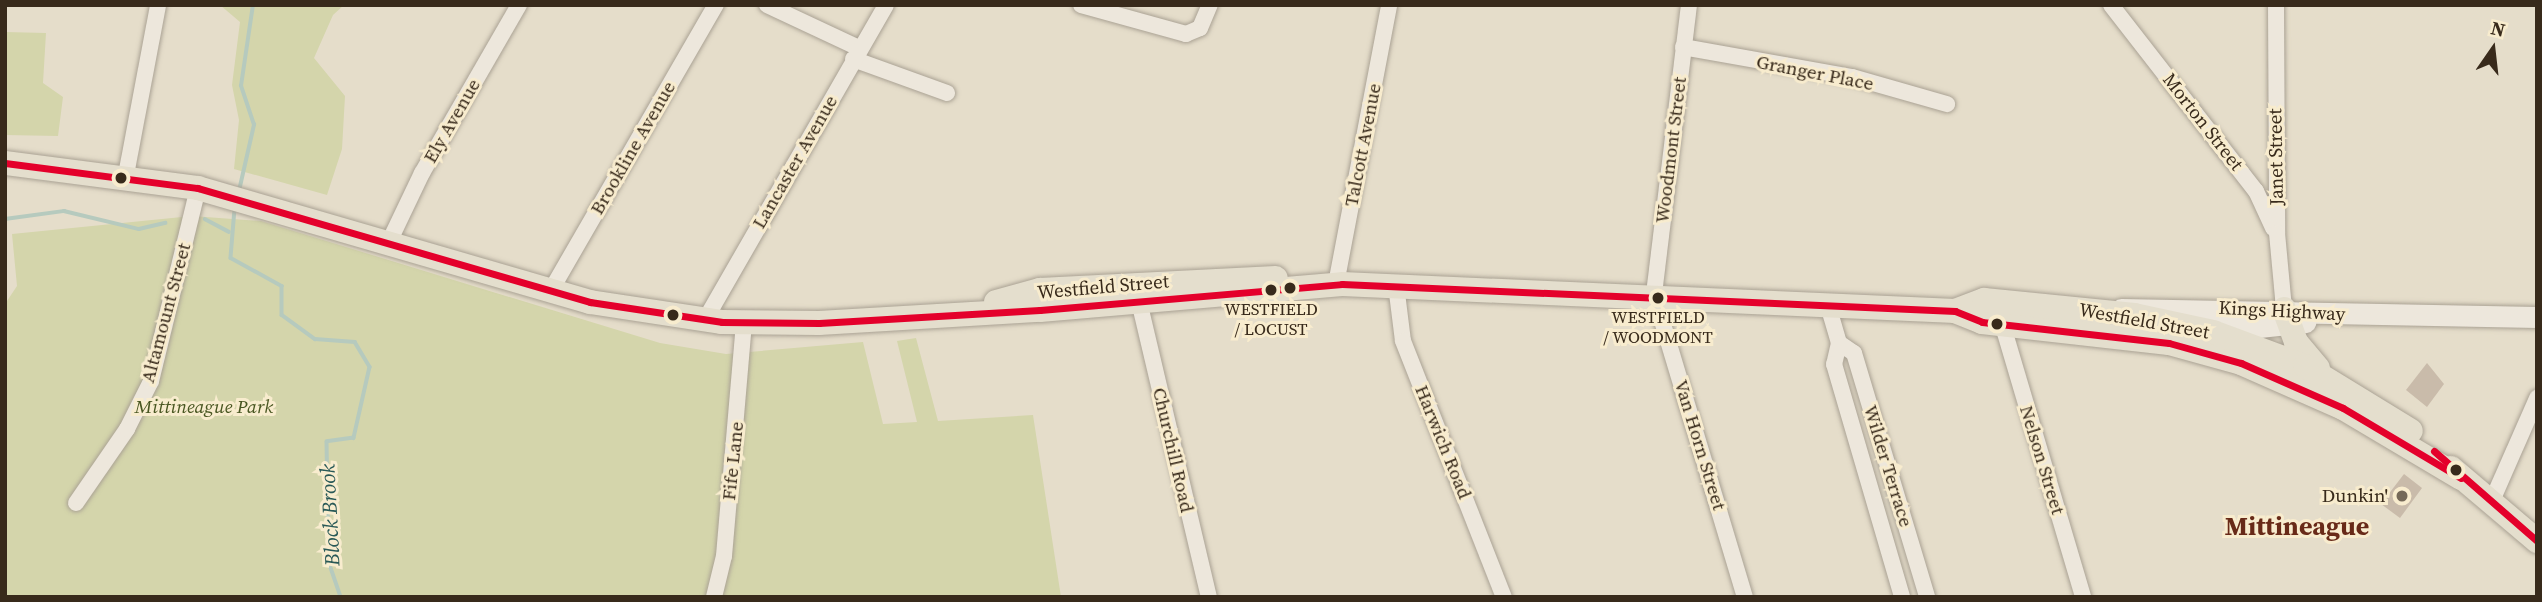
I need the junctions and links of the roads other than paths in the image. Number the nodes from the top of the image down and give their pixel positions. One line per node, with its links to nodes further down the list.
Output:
1 (158, 5): 17 (street)
2 (519, 5): 19 (street, Ely Avenue)
3 (716, 5): 23 (street, Brookline Avenue)
4 (767, 5): 13 (street)
5 (886, 5): 13 (street, Lancaster Avenue)
6 (1081, 5): 7 (street)
7 (1210, 5)
8 (1389, 5): 21 (street, Talcott Avenue)
9 (1689, 5): 12 (street, Woodmont Street)
10 (2111, 5): 20 (street, Morton Street)
11 (2276, 5): 20 (street, Janet Street)
12 (1683, 47): 15 (street, Granger Place); 25 (street, Woodmont Street)
13 (856, 54): 14 (street); 31 (street, Lancaster Avenue)
14 (947, 93)
15 (1947, 104)
16 (5, 163): 17 (main road, Westfield Street)
17 (126, 175): 18 (main road, Westfield Street)
18 (198, 188): 19 (main road, Westfield Street); 40 (street, Altamount Street)
19 (390, 240): 23 (main road, Westfield Street)
20 (2277, 247): 29 (street, Janet Street)
21 (1336, 284): 22 (main road, Westfield Street); 24 (main road, Westfield Street)
22 (1396, 285): 25 (main road, Westfield Street); 46 (street, Harwich Road)
23 (550, 292): 31 (main road, Westfield Street)
24 (1137, 294): 32 (main road, Westfield Street); 45 (street, Churchill Road)
25 (1654, 294): 26 (main road, Westfield Street); 47 (street, Van Horn Street)
26 (1827, 302): 27 (main road, Westfield Street); 35 (street, Wilder Terrace)
27 (1955, 311): 28 (main road, Westfield Street); 33 (main road, Westfield Street)
28 (2102, 311): 29 (main road, Kings Highway); 34 (main road, Westfield Street)
29 (2286, 316): 30 (main road, Kings Highway); 34 (main road, Kings Highway); 36 (main road)
30 (2537, 317)
31 (705, 320): 32 (main road, Westfield Street)
32 (744, 323): 44 (street, Fife Lane)
33 (2002, 323): 38 (main road, Westfield Street); 50 (street, Nelson Street)
34 (2213, 332): 36 (main road, Westfield Street)
35 (1839, 343): 39 (street, Wilder Terrace); 42 (street, Wilder Terrace)
36 (2332, 380): 38 (main road, Westfield Street)
37 (2537, 398): 41 (street)
38 (2461, 478): 41 (main road, Westfield Street)
39 (1899, 502): 42 (street); 49 (street, Wilder Terrace)
40 (76, 503)
41 (2491, 503): 43 (main road, Westfield Street)
42 (1876, 507): 48 (street, Wilder Terrace)
43 (2537, 541)
44 (714, 597)
45 (1209, 597)
46 (1504, 597)
47 (1745, 597)
48 (1902, 597)
49 (1927, 597)
50 (2083, 597)

